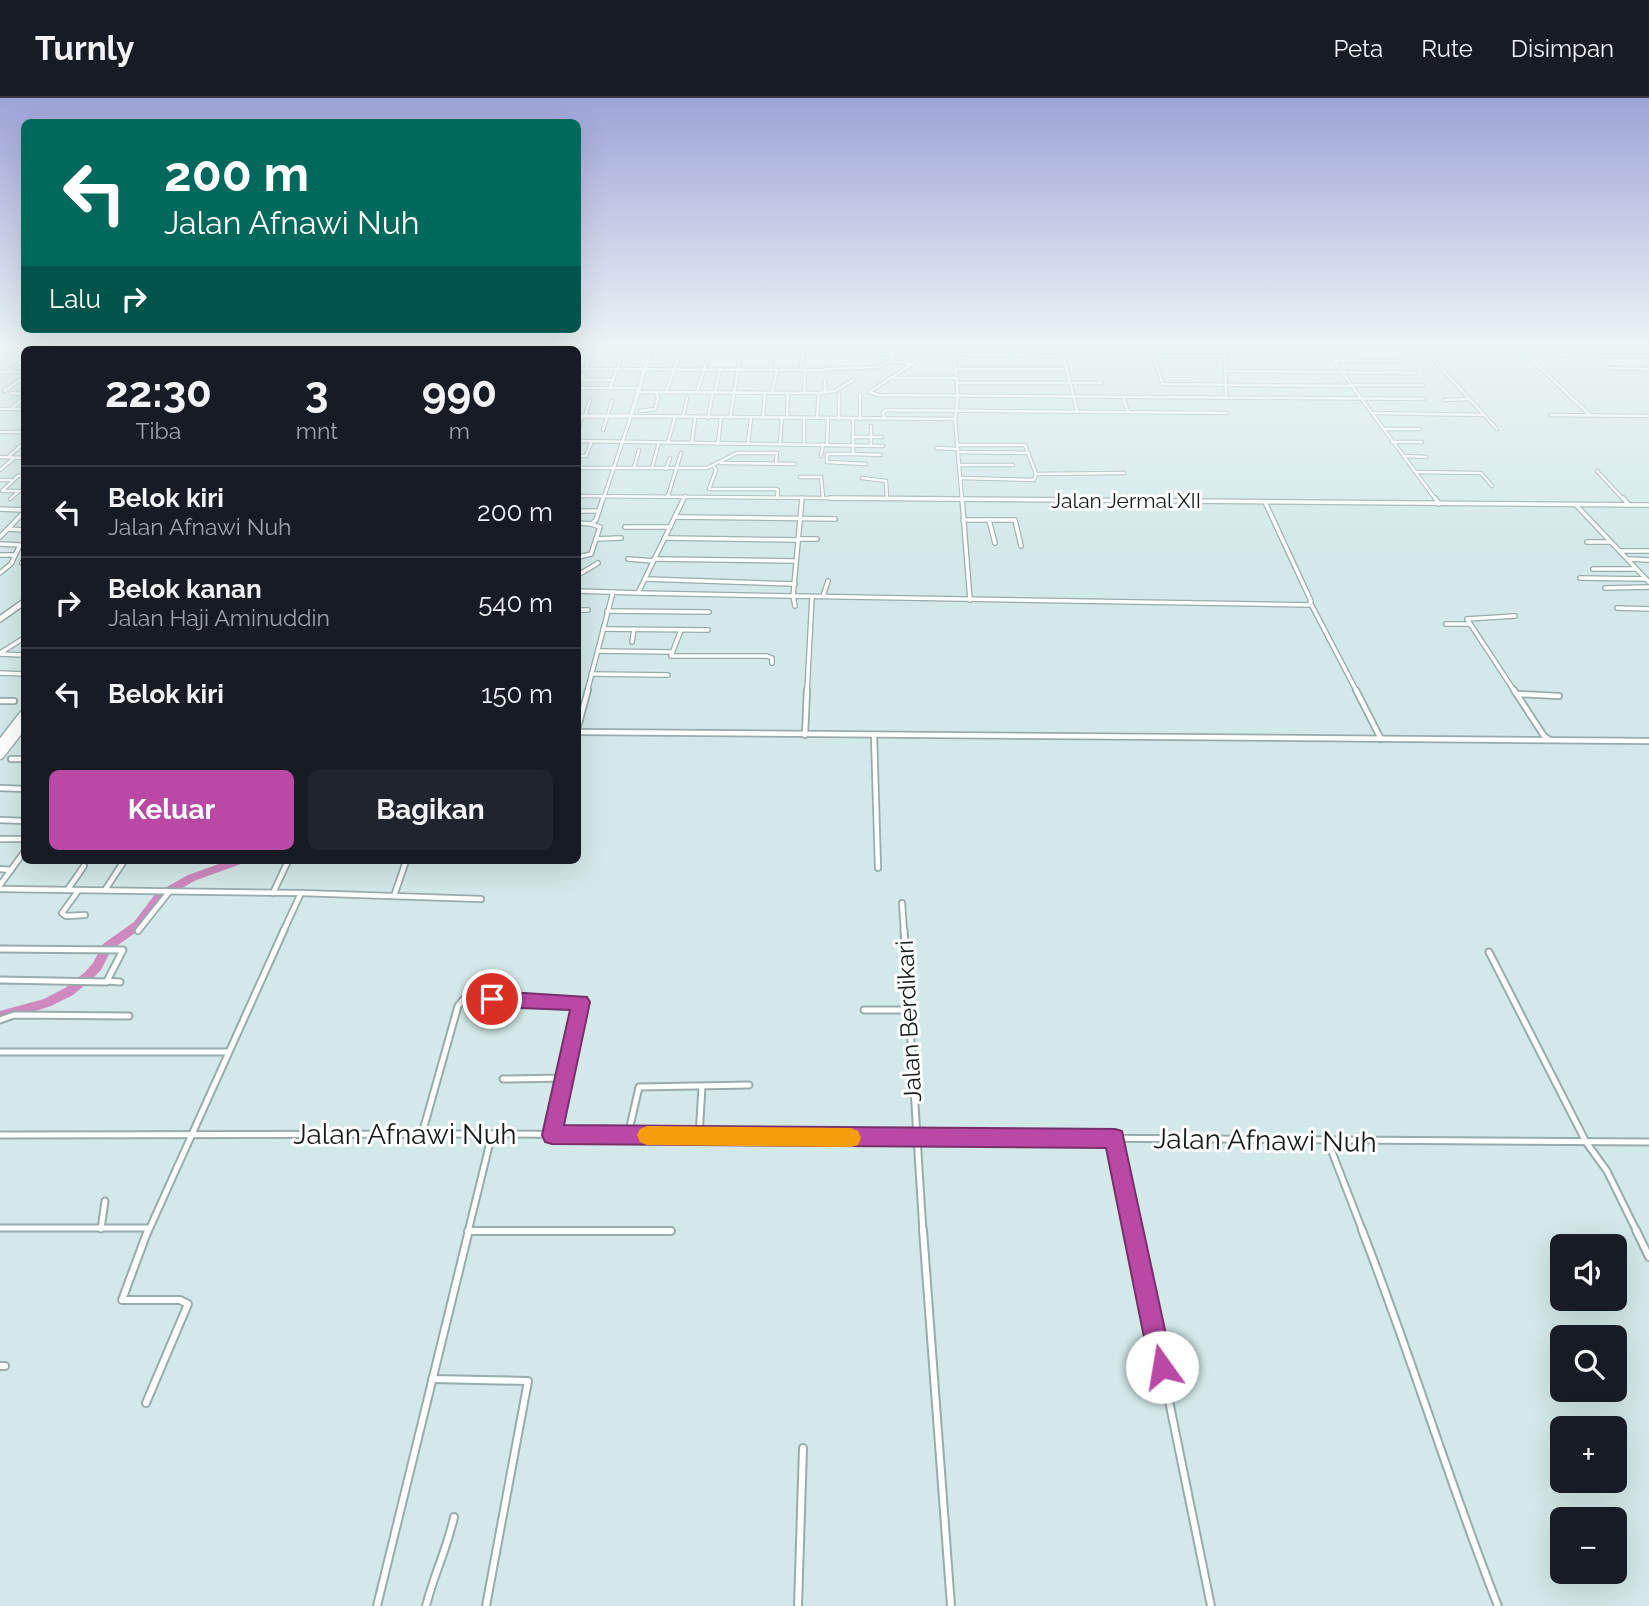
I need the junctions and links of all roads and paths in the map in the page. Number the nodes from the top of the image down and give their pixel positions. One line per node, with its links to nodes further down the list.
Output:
1 (839, 415): 26 (street)
2 (860, 415): 28 (street)
3 (883, 415): 29 (street)
4 (956, 415): 30 (street)
5 (1373, 415): 33 (street)
6 (1483, 415): 35 (street)
7 (1609, 415): 12 (street)
8 (582, 416): 9 (street)
9 (608, 416): 10 (street); 36 (street)
10 (631, 416): 11 (street); 44 (street)
11 (653, 416): 14 (street)
12 (1642, 416): 13 (street); 31 (street)
13 (1649, 416)
14 (675, 417): 15 (street); 46 (street)
15 (683, 418): 16 (street)
16 (695, 418): 17 (street); 47 (street)
17 (708, 418): 18 (street)
18 (721, 418): 19 (street); 50 (street)
19 (730, 418): 20 (street)
20 (751, 418): 21 (street); 51 (street)
21 (763, 418): 22 (street)
22 (784, 418): 23 (street); 52 (street)
23 (804, 418): 24 (street); 53 (street)
24 (817, 418): 25 (street)
25 (828, 418): 26 (street); 54 (street)
26 (839, 419): 27 (street)
27 (853, 419): 28 (street); 39 (street)
28 (860, 419): 29 (street)
29 (884, 419): 30 (street)
30 (955, 419): 60 (street)
31 (1649, 422)
32 (871, 426): 40 (street)
33 (1382, 429): 34 (street); 48 (street)
34 (1420, 429)
35 (1497, 429)
36 (603, 430)
37 (0, 432): 38 (street)
38 (21, 432)
39 (853, 437): 40 (street); 55 (street)
40 (871, 437): 41 (street); 57 (street)
41 (882, 437)
42 (581, 441): 43 (street)
43 (592, 441): 44 (street); 66 (street)
44 (622, 441): 45 (street); 84 (street)
45 (659, 442): 46 (street); 86 (street)
46 (668, 442): 47 (street)
47 (692, 442): 50 (street)
48 (1392, 442): 49 (street); 68 (street)
49 (1422, 442)
50 (718, 443): 51 (street)
51 (748, 443): 52 (street)
52 (780, 443): 53 (street)
53 (804, 443): 54 (street)
54 (825, 444): 55 (street); 67 (street)
55 (853, 445): 57 (street); 64 (street)
56 (21, 446): 69 (street)
57 (871, 446): 58 (street)
58 (883, 446)
59 (936, 448): 60 (street)
60 (958, 449): 63 (street); 63 (street); 80 (street)
61 (639, 450): 85 (street)
62 (681, 453): 88 (street)
63 (1029, 453): 94 (street)
64 (853, 454): 65 (street); 79 (street)
65 (881, 455)
66 (581, 456)
67 (821, 456)
68 (1402, 456): 71 (street); 92 (street)
69 (8, 457): 70 (street); 72 (street)
70 (15, 457): 73 (street); 90 (street)
71 (1426, 457)
72 (0, 458)
73 (21, 458)
74 (670, 458): 87 (street)
75 (688, 462): 89 (street)
76 (720, 463): 77 (street); 77 (street); 82 (street)
77 (776, 463): 78 (street)
78 (795, 464)
79 (866, 464)
80 (960, 465): 81 (street); 98 (street)
81 (1013, 465)
82 (714, 467): 89 (street); 103 (street)
83 (581, 468): 84 (street)
84 (613, 468): 85 (street); 105 (street)
85 (634, 468): 86 (street)
86 (652, 468): 87 (street)
87 (666, 469): 88 (street)
88 (675, 469): 89 (street); 107 (street)
89 (681, 469)
90 (0, 470)
91 (1597, 471): 118 (street)
92 (1415, 472): 101 (street); 116 (street)
93 (1124, 473): 94 (street)
94 (1036, 474): 98 (street)
95 (21, 476): 104 (street)
96 (800, 477): 111 (street)
97 (862, 478): 113 (street)
98 (961, 478): 114 (street)
99 (0, 480): 100 (street)
100 (11, 480)
101 (1492, 486)
102 (782, 488): 103 (street)
103 (776, 489): 109 (street)
104 (19, 491): 112 (street)
105 (603, 495): 106 (street, Jalan Jermal XII); 107 (street, Jalan Jermal XII); 123 (street)
106 (581, 496)
107 (668, 496): 108 (street, Jalan Jermal XII)
108 (685, 496): 109 (street, Jalan Jermal XII); 129 (street)
109 (777, 498): 110 (street, Jalan Jermal XII)
110 (802, 498): 111 (street, Jalan Jermal XII); 130 (street)
111 (823, 498): 113 (street, Jalan Jermal XII)
112 (10, 499)
113 (887, 499): 114 (street, Jalan Jermal XII)
114 (962, 499): 115 (street, Jalan Jermal XII); 132 (street)
115 (1265, 502): 116 (street, Jalan Jermal XII); 180 (street)
116 (1439, 503): 117 (street, Jalan Jermal XII)
117 (1575, 505): 118 (street, Jalan Jermal XII); 147 (street)
118 (1630, 505): 119 (street, Jalan Jermal XII)
119 (1649, 505)
120 (0, 509): 121 (street)
121 (6, 509): 124 (street); 126 (street)
122 (581, 511): 123 (street)
123 (598, 511): 135 (street)
124 (21, 513)
125 (21, 514): 128 (street)
126 (0, 515)
127 (21, 516): 138 (street)
128 (10, 517)
129 (676, 517): 130 (street); 137 (street)
130 (801, 519): 131 (street); 145 (street)
131 (835, 519)
132 (963, 520): 133 (street); 178 (street)
133 (989, 520): 148 (street); 150 (street)
134 (581, 523): 135 (street)
135 (591, 524): 143 (street)
136 (625, 527): 137 (street)
137 (671, 527): 142 (street)
138 (8, 529): 139 (street); 140 (street)
139 (21, 530)
140 (1, 535)
141 (621, 538): 143 (street)
142 (665, 538): 145 (street); 158 (street)
143 (596, 539): 155 (street)
144 (817, 539): 145 (street)
145 (798, 540): 160 (street)
146 (1587, 542): 147 (street)
147 (1609, 542): 151 (street)
148 (995, 543)
149 (0, 544): 154 (street)
150 (1021, 546)
151 (1619, 551): 152 (street); 157 (street)
152 (1649, 551)
153 (0, 555): 154 (street)
154 (15, 555): 164 (street)
155 (581, 557)
156 (628, 559): 158 (street)
157 (1627, 559): 159 (street); 163 (street)
158 (653, 560): 160 (street); 167 (street)
159 (1649, 560)
160 (797, 561): 170 (street)
161 (598, 563): 165 (street)
162 (1593, 569): 163 (street)
163 (1636, 569): 169 (street)
164 (0, 573)
165 (581, 573)
166 (1580, 578): 169 (street)
167 (645, 579): 170 (street); 174 (street)
168 (828, 581): 177 (street)
169 (1648, 583): 171 (street)
170 (795, 584): 175 (street)
171 (1605, 588)
172 (581, 591): 173 (street)
173 (612, 592): 174 (street); 186 (street)
174 (638, 593): 175 (street)
175 (793, 596): 176 (street); 181 (street)
176 (812, 597): 177 (street); 215 (street)
177 (823, 597): 178 (street)
178 (970, 600): 180 (street)
179 (21, 604): 189 (main road)
180 (1311, 604): 217 (street)
181 (795, 606)
182 (1617, 608): 183 (street)
183 (1649, 609)
184 (581, 610): 185 (street)
185 (588, 610)
186 (607, 611): 187 (street); 192 (street)
187 (709, 612)
188 (1515, 616): 191 (street)
189 (0, 619)
190 (1446, 624): 191 (street)
191 (1469, 624): 207 (street)
192 (603, 629): 193 (street); 198 (street)
193 (634, 629): 194 (street); 197 (street)
194 (681, 630): 195 (street); 199 (street)
195 (708, 630)
196 (21, 641): 200 (street)
197 (632, 642)
198 (598, 651): 199 (street); 205 (street)
199 (671, 652): 202 (street)
200 (0, 653): 201 (street)
201 (21, 655)
202 (772, 663)
203 (0, 673): 204 (street)
204 (21, 674)
205 (591, 674): 206 (street); 211 (street)
206 (668, 675)
207 (1516, 694): 208 (street); 218 (street)
208 (1559, 696)
209 (0, 701): 210 (street)
210 (15, 701)
211 (581, 715)
212 (21, 718): 220 (highway)
213 (21, 728): 221 (highway)
214 (581, 732): 215 (street)
215 (806, 735): 216 (street)
216 (874, 735): 217 (street); 235 (street)
217 (1381, 739): 218 (street)
218 (1550, 740): 219 (street)
219 (1649, 741)
220 (0, 745)
221 (0, 755)
222 (11, 759): 223 (street)
223 (21, 759)
224 (0, 788): 225 (street)
225 (21, 789)
226 (0, 820): 227 (street)
227 (21, 821)
228 (0, 839): 229 (street)
229 (21, 839)
230 (21, 856): 237 (street)
231 (122, 864): 239 (street)
232 (287, 864): 245 (street)
233 (405, 864): 247 (street)
234 (85, 866): 241 (street)
235 (878, 868)
236 (0, 869): 237 (street)
237 (11, 870): 240 (street)
238 (105, 876): 239 (street)
239 (114, 876): 243 (street)
240 (0, 887): 241 (street)
241 (68, 890): 242 (street)
242 (78, 890): 243 (street); 250 (street)
243 (105, 890): 244 (street)
244 (169, 892): 245 (street); 251 (street)
245 (273, 893): 246 (street)
246 (301, 893): 247 (street); 262 (street)
247 (394, 896): 248 (street)
248 (481, 899)
249 (902, 903): 258 (street, Jalan Berdikari)
250 (85, 915)
251 (138, 931)
252 (0, 949): 255 (street)
253 (1489, 952): 277 (street)
254 (0, 980): 255 (street)
255 (108, 982): 256 (street)
256 (120, 982)
257 (864, 1010): 258 (street)
258 (910, 1010): 275 (street, Jalan Berdikari)
259 (129, 1016): 260 (street)
260 (0, 1020)
261 (0, 1052): 262 (street)
262 (228, 1052): 267 (street)
263 (565, 1078): 264 (street); 270 (street); 271 (street)
264 (503, 1079)
265 (749, 1085): 266 (street)
266 (702, 1087): 272 (street); 273 (street)
267 (192, 1133): 269 (street, Jalan Afnawi Nuh); 270 (street, Jalan Afnawi Nuh); 281 (street)
268 (492, 1134): 270 (street, Jalan Afnawi Nuh); 271 (street, Jalan Afnawi Nuh); 283 (street)
269 (0, 1135)
270 (422, 1135)
271 (552, 1135): 272 (street, Jalan Afnawi Nuh)
272 (628, 1135): 273 (street, Jalan Afnawi Nuh)
273 (699, 1136): 275 (street, Jalan Afnawi Nuh)
274 (1115, 1138): 275 (street, Jalan Afnawi Nuh); 276 (street, Jalan Afnawi Nuh); 295 (street)
275 (916, 1139): 294 (street, Jalan Berdikari)
276 (1326, 1139): 277 (street, Jalan Afnawi Nuh); 296 (street)
277 (1586, 1142): 278 (street, Jalan Afnawi Nuh); 285 (street)
278 (1649, 1142)
279 (105, 1201): 282 (street)
280 (0, 1228): 282 (street)
281 (149, 1228): 282 (street); 287 (street)
282 (102, 1229)
283 (468, 1231): 284 (street); 286 (street)
284 (671, 1231)
285 (1649, 1257)
286 (432, 1379): 290 (street); 292 (street)
287 (146, 1403)
288 (803, 1448): 293 (street)
289 (454, 1517): 291 (street)
290 (377, 1606)
291 (426, 1606)
292 (486, 1606)
293 (798, 1606)
294 (951, 1606)
295 (1211, 1606)
296 (1498, 1606)

